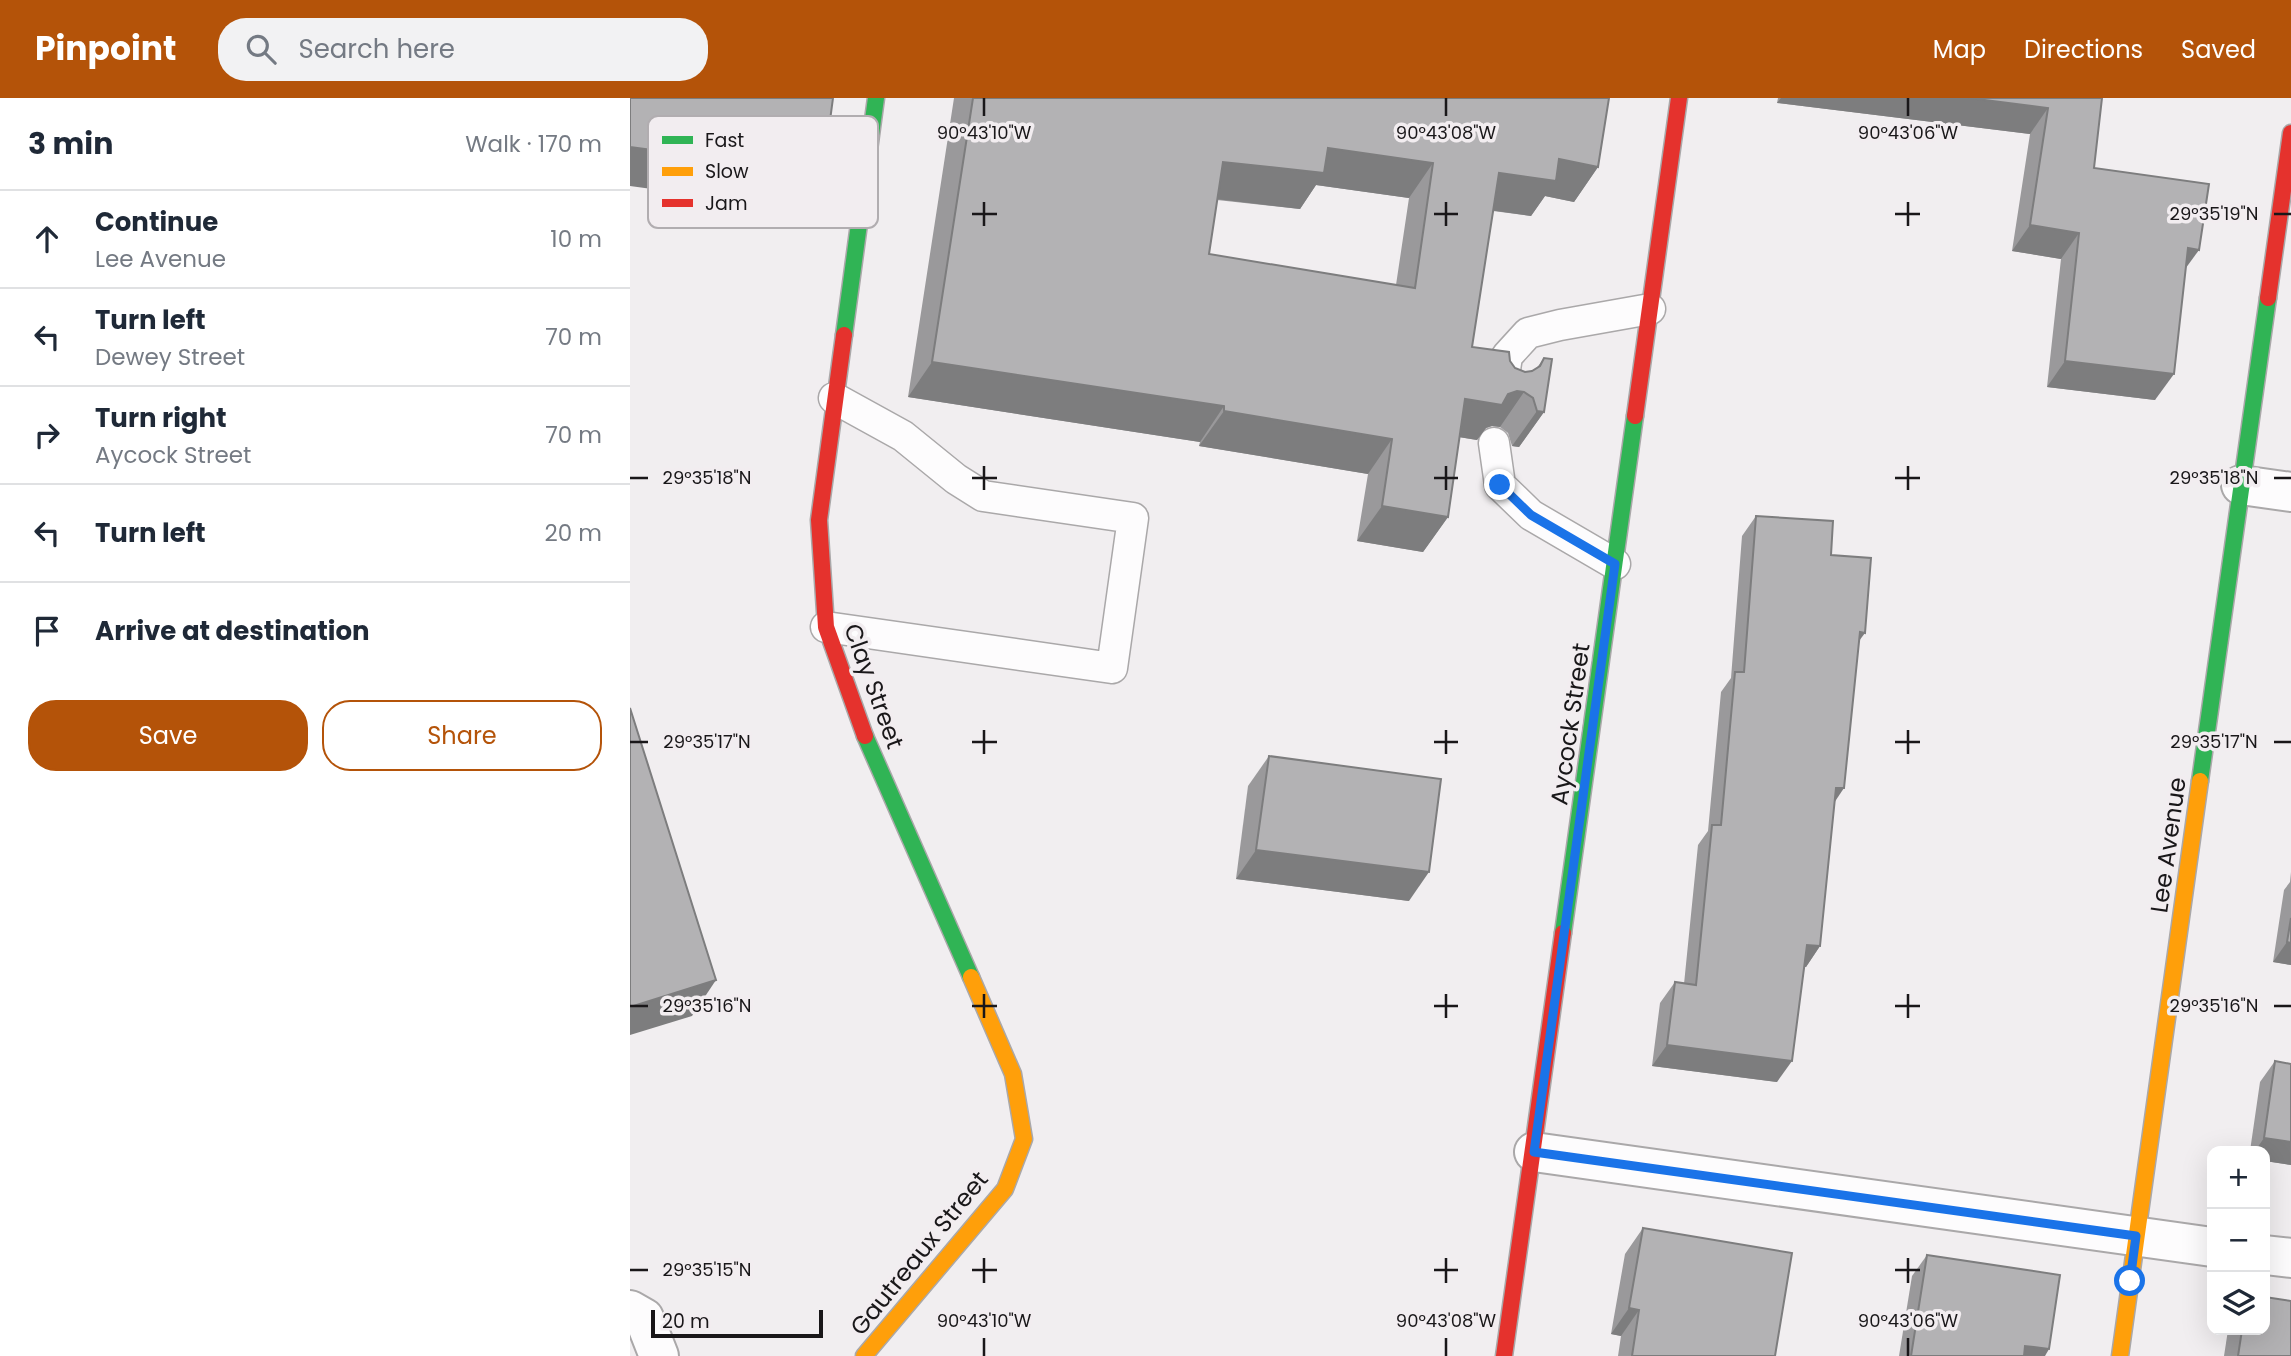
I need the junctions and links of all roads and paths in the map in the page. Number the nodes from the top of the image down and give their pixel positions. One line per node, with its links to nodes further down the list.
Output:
1 (876, 98): 3 (street, Clay Street)
2 (1679, 98): 6 (street, Aycock Street)
3 (873, 116)
4 (2291, 133): 10 (street, Lee Avenue)
5 (858, 228): 8 (street, Clay Street)
6 (1650, 309): 7 (lane); 12 (street, Aycock Street)
7 (1502, 390)
8 (834, 398): 13 (street, Clay Street); 13 (lane)
9 (1494, 443): 12 (lane)
10 (2241, 485): 11 (street); 16 (street, Lee Avenue)
11 (2291, 492)
12 (1615, 564): 15 (street, Aycock Street)
13 (826, 627): 14 (street, Clay Street)
14 (1024, 1139): 22 (street, Gautreaux Street)
15 (1534, 1152): 16 (street); 23 (street, Aycock Street)
16 (2136, 1236): 17 (street); 24 (street, Lee Avenue)
17 (2207, 1246)
18 (2270, 1256): 19 (street)
19 (2291, 1258)
20 (630, 1310): 21 (street)
21 (659, 1356)
22 (864, 1356)
23 (1504, 1356)
24 (2120, 1356)

